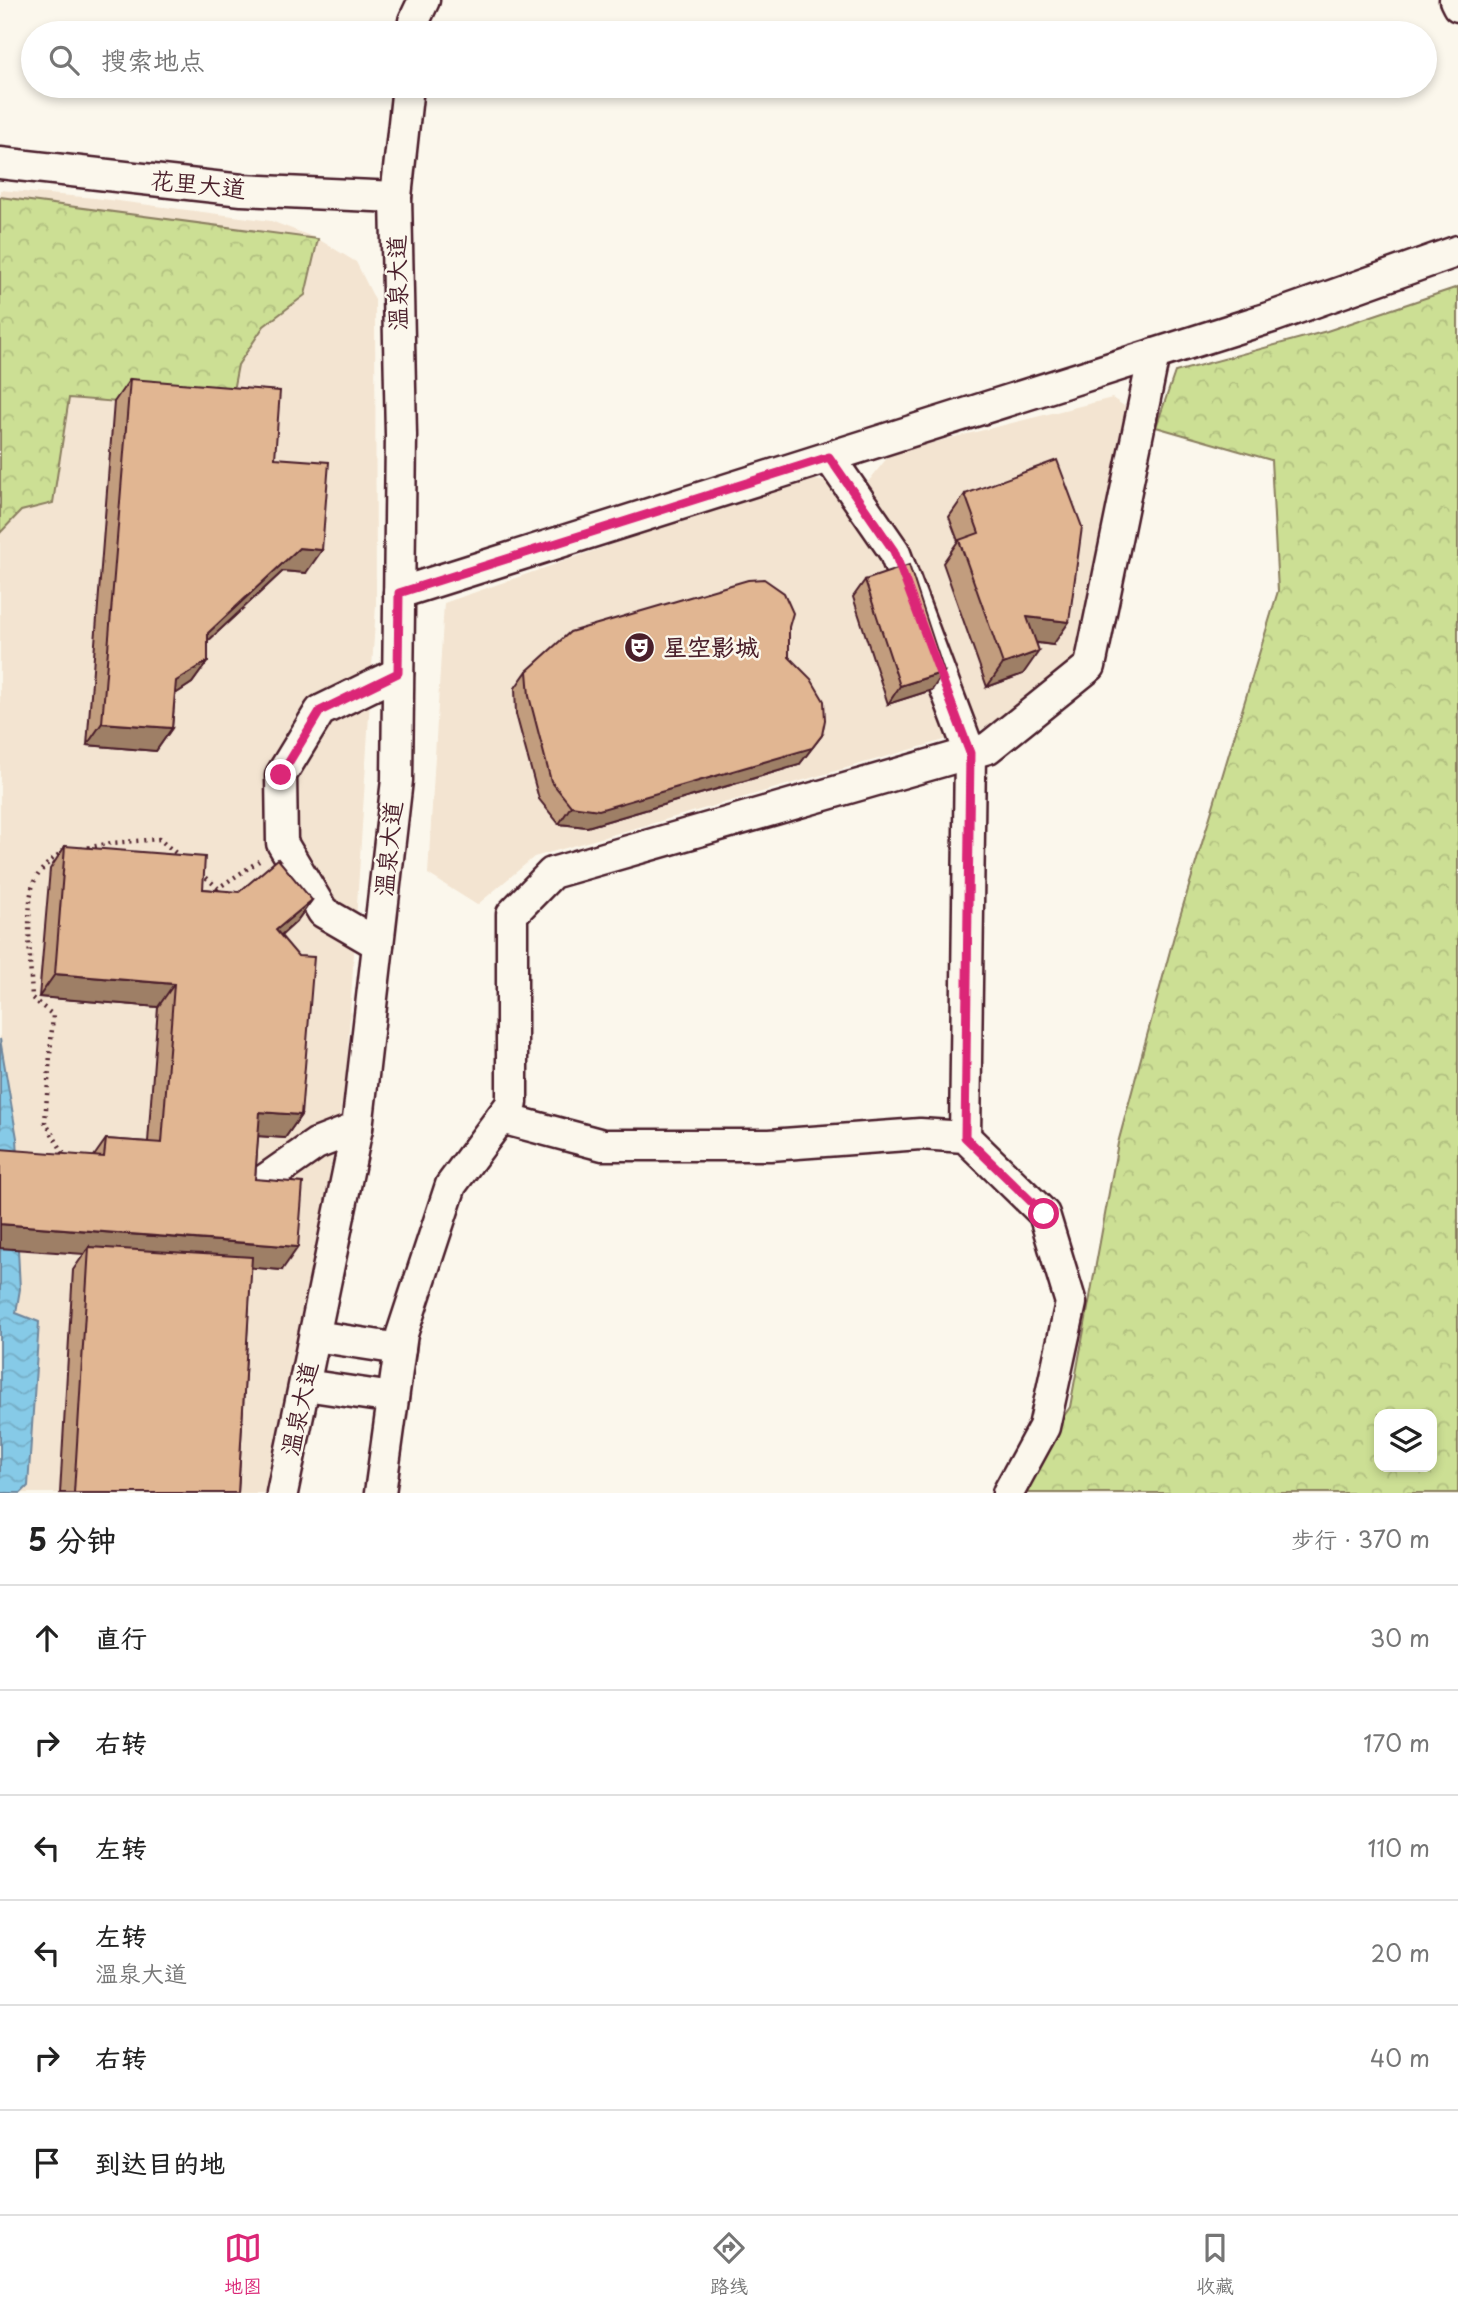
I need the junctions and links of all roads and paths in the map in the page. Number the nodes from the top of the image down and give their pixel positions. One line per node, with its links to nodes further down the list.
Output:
1 (424, 0): 4 (street)
2 (1455, 0): 3 (street)
3 (1458, 6)
4 (414, 21)
5 (407, 98): 7 (street, 温泉大道)
6 (0, 163): 7 (street, 花里大道)
7 (396, 197): 11 (street, 温泉大道)
8 (1458, 251): 9 (street)
9 (1154, 354): 10 (street); 13 (street)
10 (829, 457): 11 (street); 13 (street)
11 (399, 593): 12 (street, 温泉大道)
12 (398, 673): 14 (street); 17 (street, 温泉大道)
13 (970, 753): 18 (street); 20 (street)
14 (282, 843): 16 (path); 17 (street)
15 (189, 863): 21 (path)
16 (199, 872)
17 (378, 944): 19 (street, 温泉大道)
18 (501, 1118): 20 (street); 24 (street)
19 (358, 1128): 22 (street); 23 (street, 温泉大道)
20 (965, 1137): 29 (street)
21 (68, 1160)
22 (256, 1186)
23 (315, 1336): 24 (street); 25 (street, 温泉大道)
24 (400, 1349): 26 (street)
25 (305, 1385): 26 (street); 27 (street, 温泉大道)
26 (393, 1398): 28 (street)
27 (282, 1493)
28 (380, 1493)
29 (1008, 1493)

